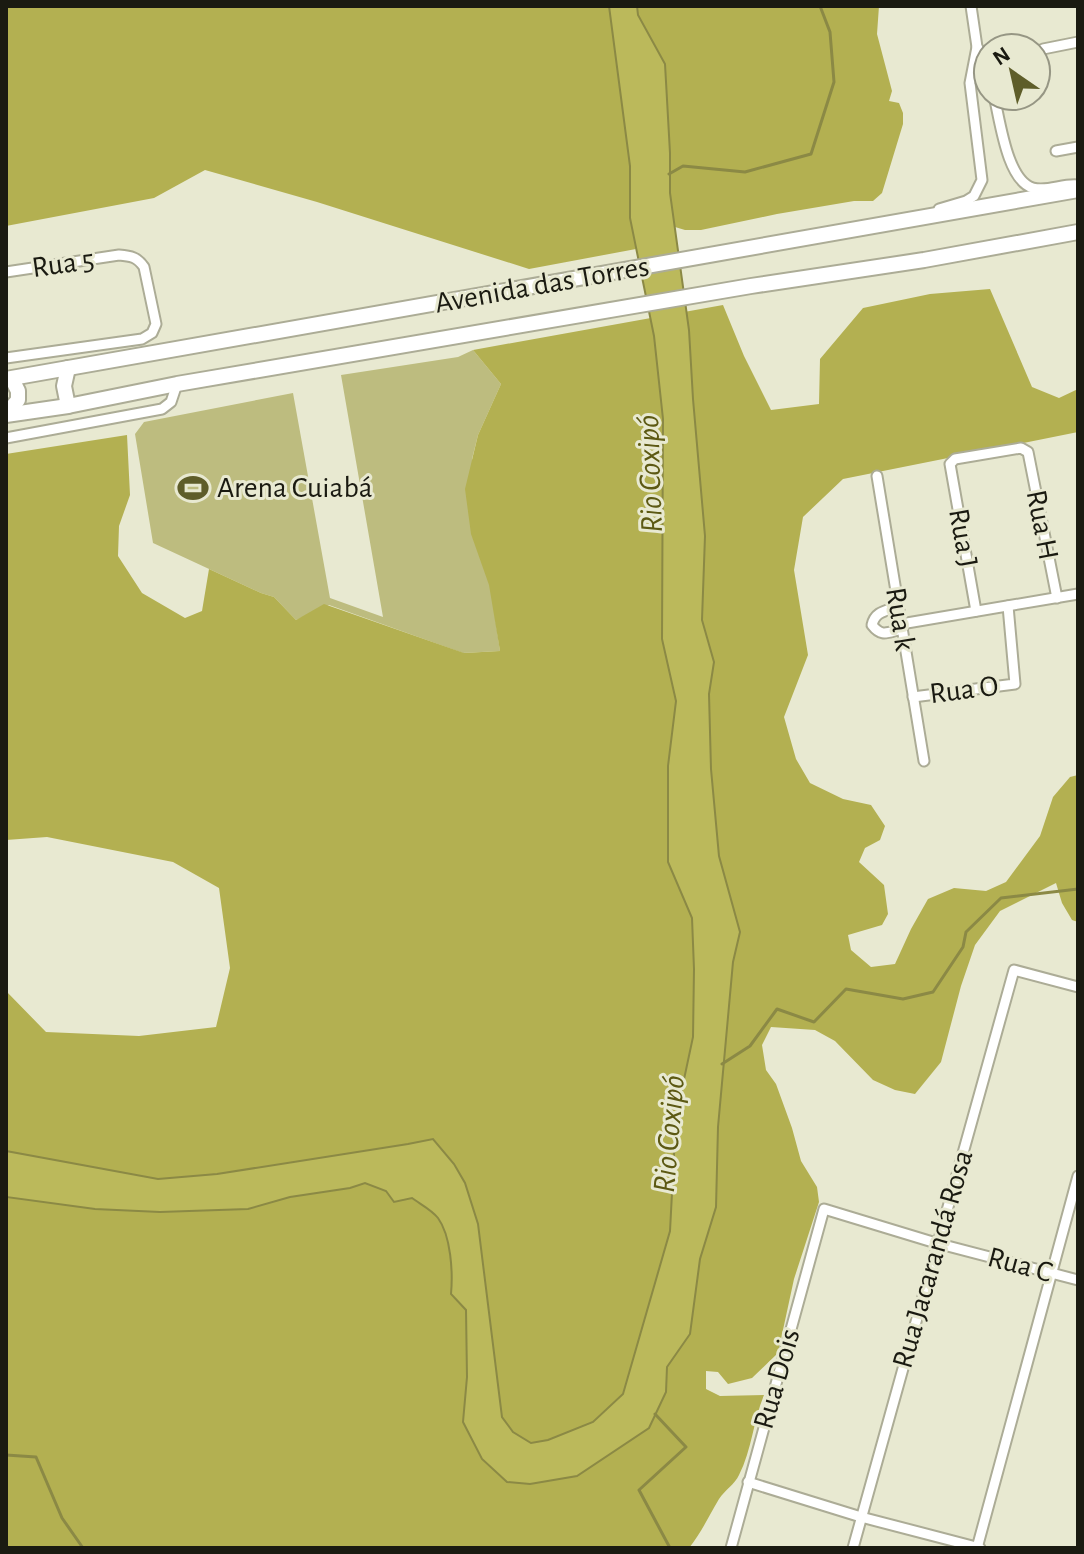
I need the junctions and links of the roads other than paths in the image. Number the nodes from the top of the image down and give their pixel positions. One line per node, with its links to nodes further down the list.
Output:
1 (971, 6): 2 (street)
2 (975, 32)
3 (1078, 42): 4 (street)
4 (1052, 47)
5 (972, 73): 6 (street)
6 (972, 99)
7 (974, 112): 12 (street)
8 (998, 112): 11 (street)
9 (1078, 147): 10 (street)
10 (1056, 151)
11 (1078, 188): 12 (main road, Avenida das Torres)
12 (906, 221): 18 (main road, Avenida das Torres)
13 (1078, 224): 15 (main road)
14 (1078, 232): 15 (main road, Avenida das Torres)
15 (924, 260): 20 (main road, Avenida das Torres)
16 (6, 272): 17 (street, Rua 5)
17 (6, 358)
18 (68, 368): 19 (main road, Avenida das Torres); 21 (main road)
19 (9, 379): 22 (main road)
20 (177, 384): 21 (main road, Avenida das Torres); 23 (street)
21 (68, 406): 22 (main road, Avenida das Torres)
22 (6, 414)
23 (6, 438)
24 (950, 464): 27 (street, Rua H); 30 (street, Rua J)
25 (877, 476): 29 (street, Rua k)
26 (1078, 594): 27 (street)
27 (1057, 598): 28 (street)
28 (1008, 606): 30 (street); 32 (street, Rua O)
29 (898, 607): 31 (street, Rua k); 31 (street)
30 (976, 611): 31 (street)
31 (902, 626): 32 (street, Rua k)
32 (913, 697): 33 (street, Rua k)
33 (924, 761)
34 (1078, 987): 37 (street, Rua Jacarandá Rosa)
35 (1078, 1176): 38 (street)
36 (824, 1209): 37 (street, Rua C); 40 (street, Rua Dois)
37 (936, 1243): 38 (street, Rua C); 41 (street, Rua Jacarandá Rosa)
38 (1051, 1273): 39 (street, Rua C); 44 (street)
39 (1078, 1280)
40 (748, 1482): 41 (street); 42 (street, Rua Dois)
41 (861, 1517): 43 (street, Rua Jacarandá Rosa); 44 (street)
42 (731, 1548)
43 (853, 1548)
44 (978, 1548)

